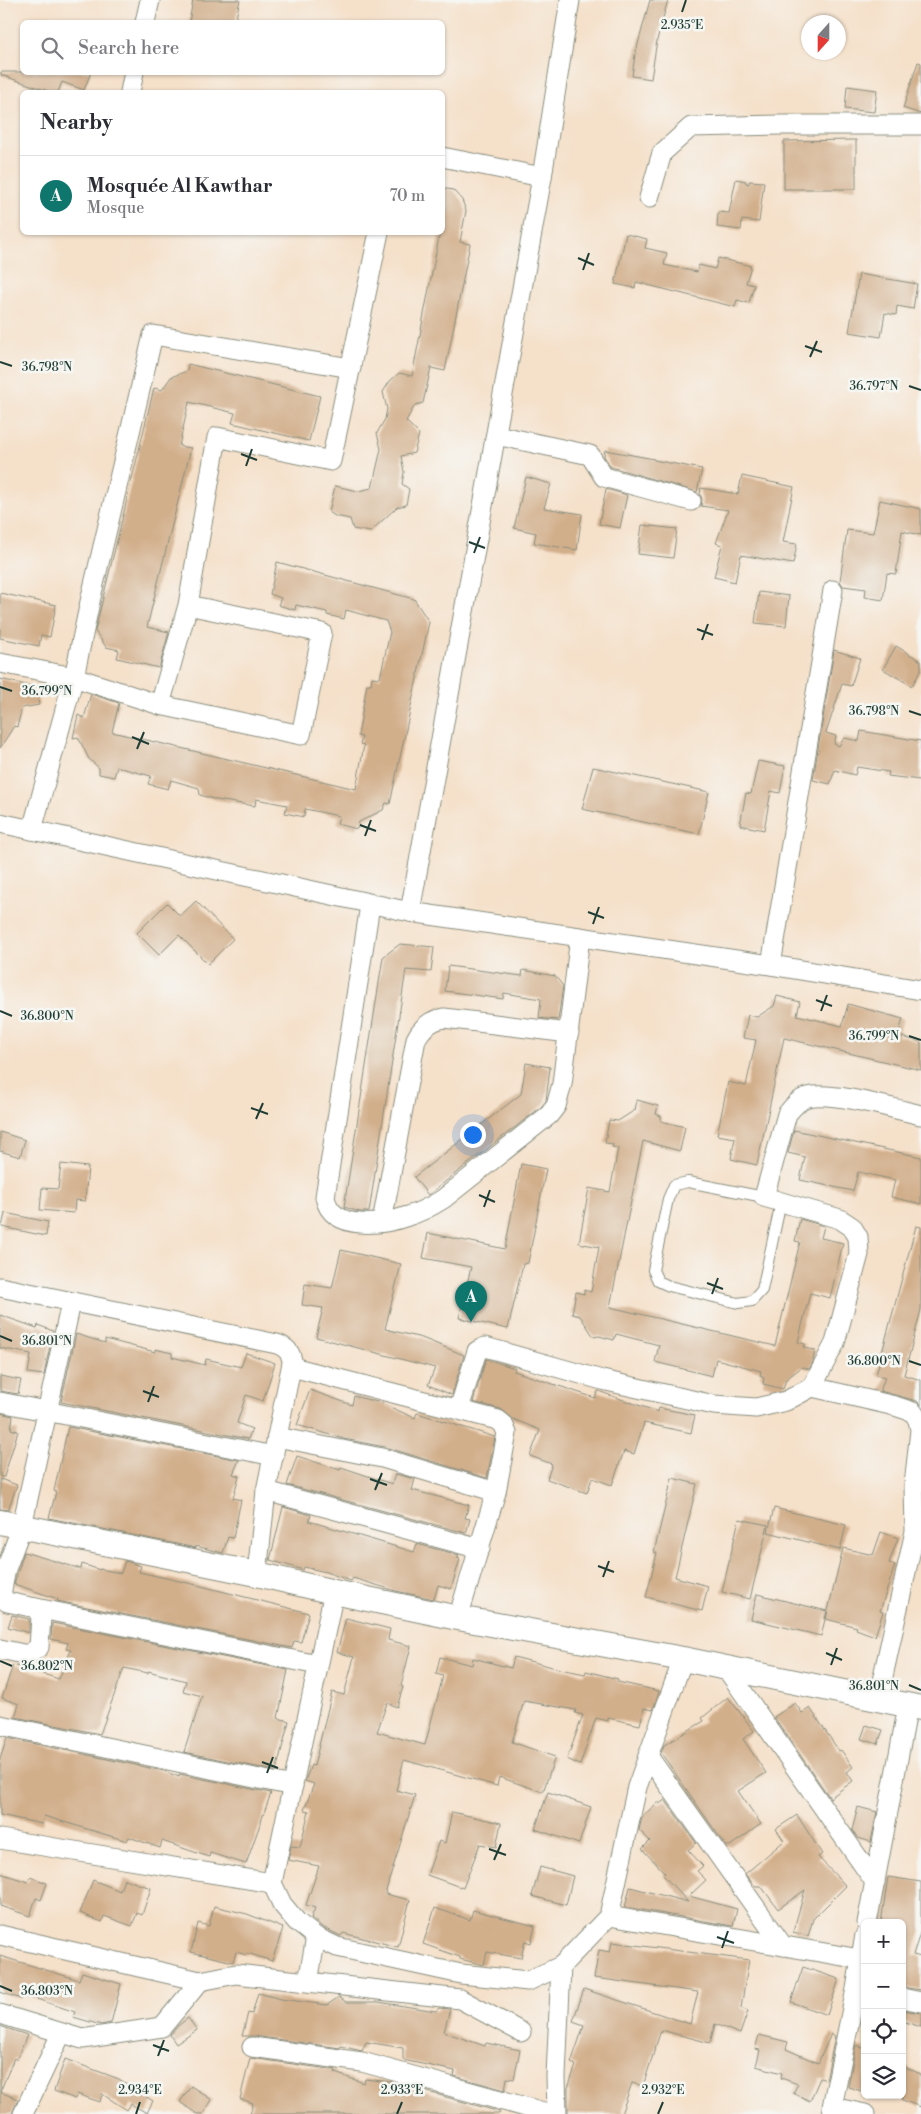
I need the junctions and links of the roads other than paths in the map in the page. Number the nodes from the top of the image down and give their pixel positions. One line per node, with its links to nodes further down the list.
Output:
1 (150, 0): 3 (street)
2 (570, 0): 8 (street)
3 (145, 20)
4 (133, 75): 5 (street)
5 (130, 90)
6 (921, 125): 9 (street)
7 (445, 158): 8 (street)
8 (542, 177): 12 (street)
9 (649, 198)
10 (378, 235): 11 (street)
11 (351, 368): 15 (street); 17 (street)
12 (496, 435): 13 (street); 22 (street)
13 (691, 501)
14 (833, 590): 24 (street)
15 (188, 605): 18 (street); 18 (street)
16 (0, 663): 17 (street)
17 (74, 677): 18 (street); 20 (street)
18 (160, 705)
19 (0, 823): 20 (street)
20 (32, 830): 21 (street)
21 (370, 905): 22 (street); 29 (street)
22 (410, 912): 23 (street)
23 (580, 937): 24 (street); 26 (street)
24 (771, 966): 25 (street)
25 (921, 990)
26 (569, 1033): 29 (street); 29 (street)
27 (921, 1115): 28 (street)
28 (772, 1199): 28 (lane); 33 (street)
29 (382, 1222)
30 (0, 1288): 31 (street)
31 (71, 1302): 32 (street); 36 (street)
32 (292, 1367): 35 (street); 37 (street)
33 (812, 1387): 35 (street); 52 (street)
34 (0, 1402): 36 (street)
35 (459, 1409): 40 (street)
36 (48, 1412): 38 (street); 41 (street)
37 (277, 1437): 38 (street); 40 (street)
38 (274, 1456): 39 (street)
39 (266, 1491): 42 (street); 43 (street)
40 (496, 1492): 42 (street)
41 (11, 1524): 43 (street); 45 (street)
42 (480, 1549): 47 (street)
43 (257, 1574): 44 (street)
44 (334, 1592): 47 (street); 50 (street)
45 (0, 1595): 46 (street)
46 (36, 1608): 48 (street); 50 (street)
47 (458, 1618): 49 (street)
48 (0, 1649)
49 (684, 1659): 51 (street); 55 (street)
50 (318, 1664): 56 (street)
51 (726, 1668): 52 (street); 58 (street)
52 (878, 1699): 53 (street)
53 (915, 1707): 58 (street)
54 (0, 1724): 56 (street)
55 (648, 1756): 60 (street); 64 (street)
56 (293, 1786): 59 (street)
57 (0, 1839): 59 (street)
58 (875, 1882): 61 (street)
59 (272, 1883): 63 (street)
60 (609, 1916): 64 (street); 67 (street)
61 (868, 1919)
62 (0, 1935): 68 (street)
63 (316, 1937): 67 (street); 69 (street)
64 (783, 1946): 66 (street)
65 (861, 1955): 66 (street)
66 (860, 1960): 70 (street)
67 (561, 1966): 79 (street)
68 (200, 1980): 69 (street); 75 (street)
69 (308, 1982): 74 (street)
70 (860, 1989): 80 (street)
71 (906, 1999): 72 (street)
72 (921, 2002)
73 (0, 2014): 75 (street)
74 (521, 2032)
75 (60, 2034): 77 (street)
76 (252, 2047): 78 (street)
77 (23, 2114)
78 (551, 2114)
79 (557, 2114)
80 (865, 2114)

